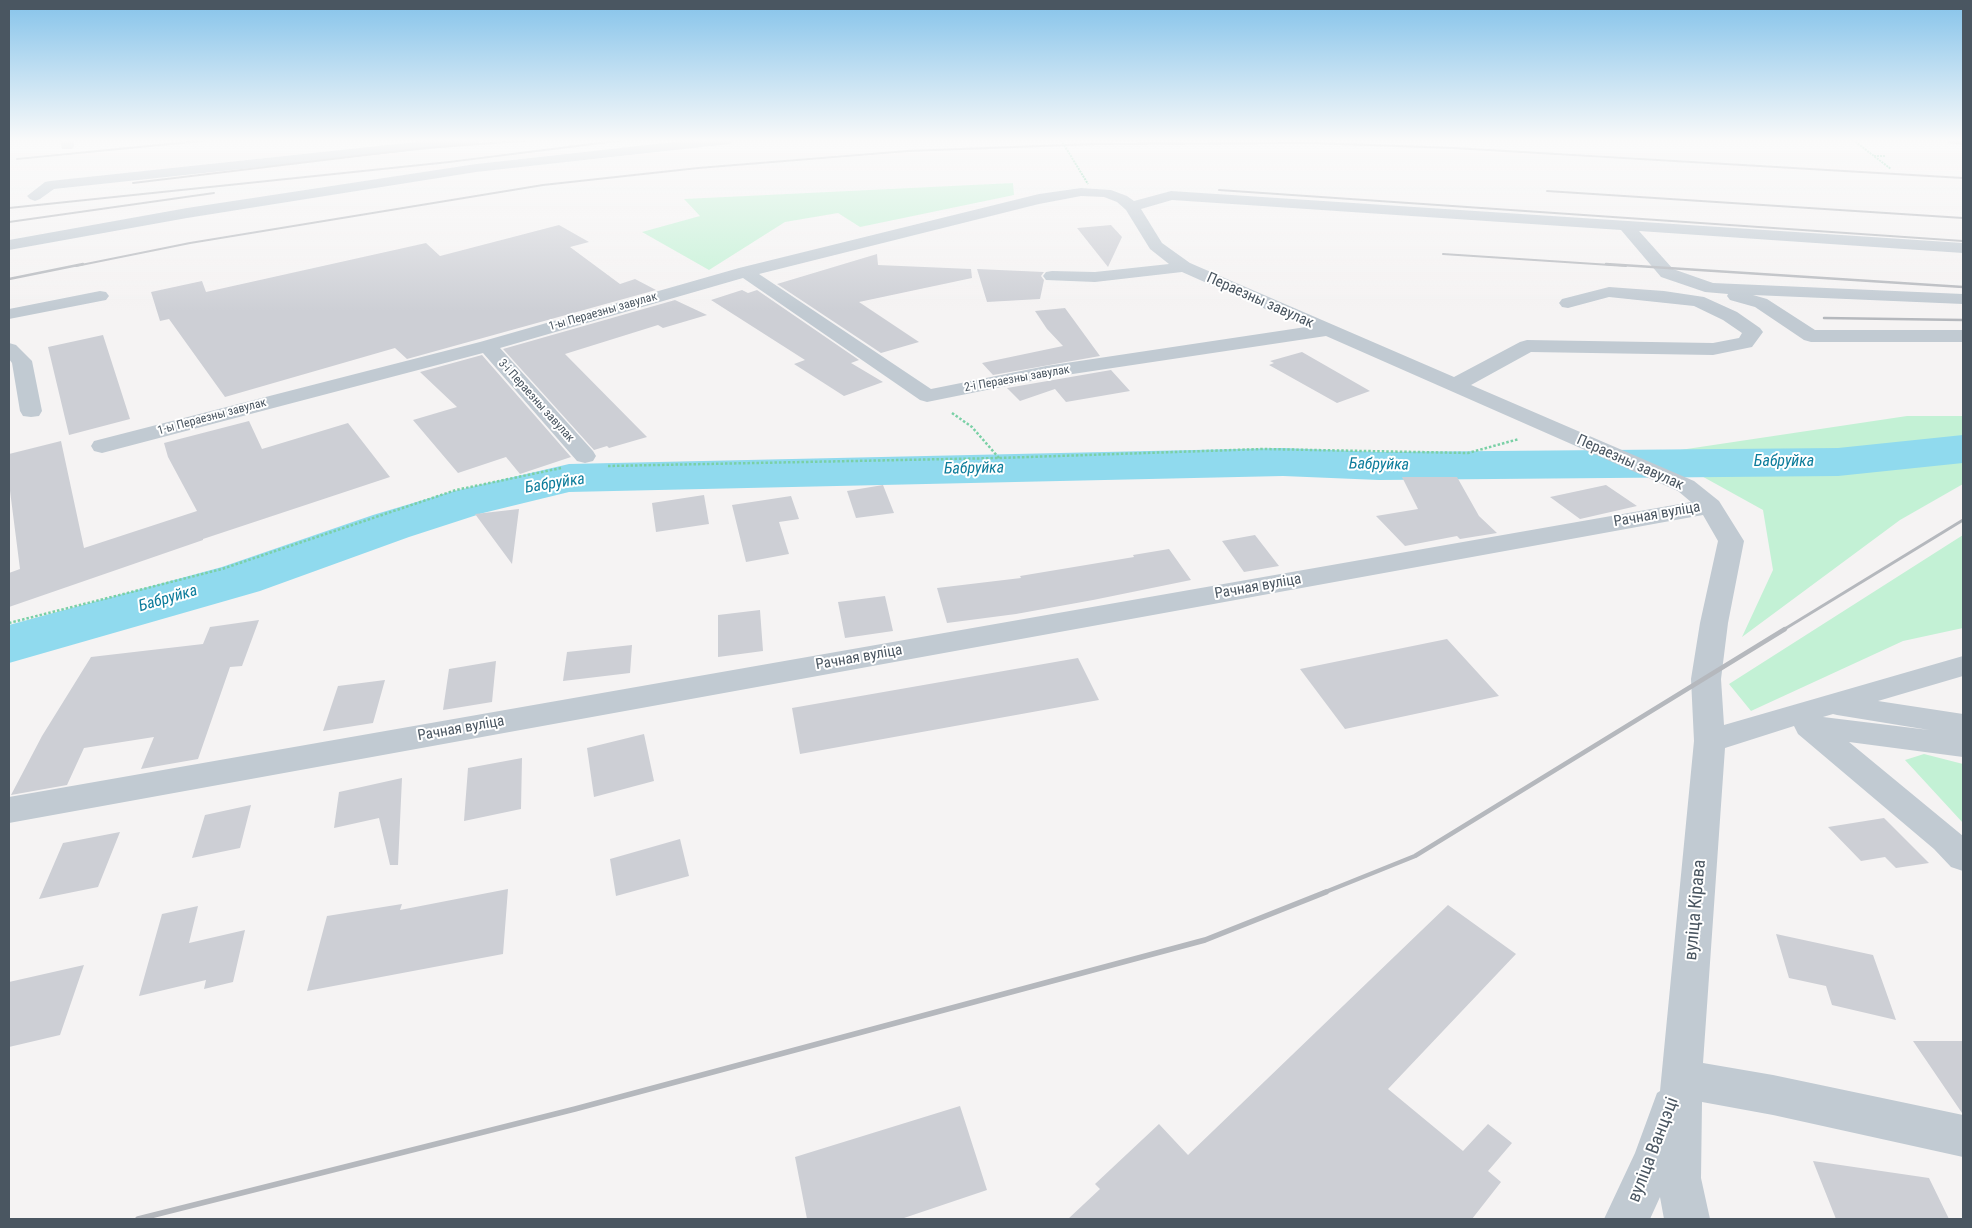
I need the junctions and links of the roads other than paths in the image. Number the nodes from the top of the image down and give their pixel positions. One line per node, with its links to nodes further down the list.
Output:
1 (288, 197): 8 (street)
2 (1044, 197): 11 (street, 1-ы Пераезны завулак)
3 (1117, 197): 6 (street, 1-ы Пераезны завулак)
4 (1164, 197): 6 (street)
5 (1206, 197): 7 (street)
6 (1132, 207): 10 (street, Пераезны завулак)
7 (1625, 225): 9 (street); 13 (street)
8 (9, 245)
9 (1963, 248)
10 (1184, 267): 12 (street); 18 (street, Пераезны завулак)
11 (745, 272): 18 (street, 2-і Пераезны завулак); 20 (street, 1-ы Пераезны завулак)
12 (1052, 276)
13 (1711, 288): 15 (street); 19 (street)
14 (100, 296): 17 (street)
15 (1963, 299)
16 (1568, 304): 22 (street)
17 (9, 314)
18 (1326, 330): 22 (street, Пераезны завулак)
19 (1963, 336)
20 (488, 346): 24 (street, 1-ы Пераезны завулак); 25 (street, 3-і Пераезны завулак)
21 (9, 349): 23 (street)
22 (1454, 386): 26 (street, Пераезны завулак)
23 (31, 411)
24 (102, 446)
25 (585, 456)
26 (1710, 506): 30 (street, Пераезны завулак); 32 (street, Рачная вуліца)
27 (1963, 666): 28 (street)
28 (1820, 715): 29 (street); 30 (street); 31 (street); 33 (street)
29 (1963, 725)
30 (1710, 741): 34 (street, вуліца Кірава)
31 (1963, 746)
32 (9, 810)
33 (1963, 857)
34 (1681, 1079): 35 (street); 36 (street, вуліца Ванцэці); 37 (street, вуліца Кірава)
35 (1963, 1136)
36 (1626, 1219)
37 (1687, 1219)

